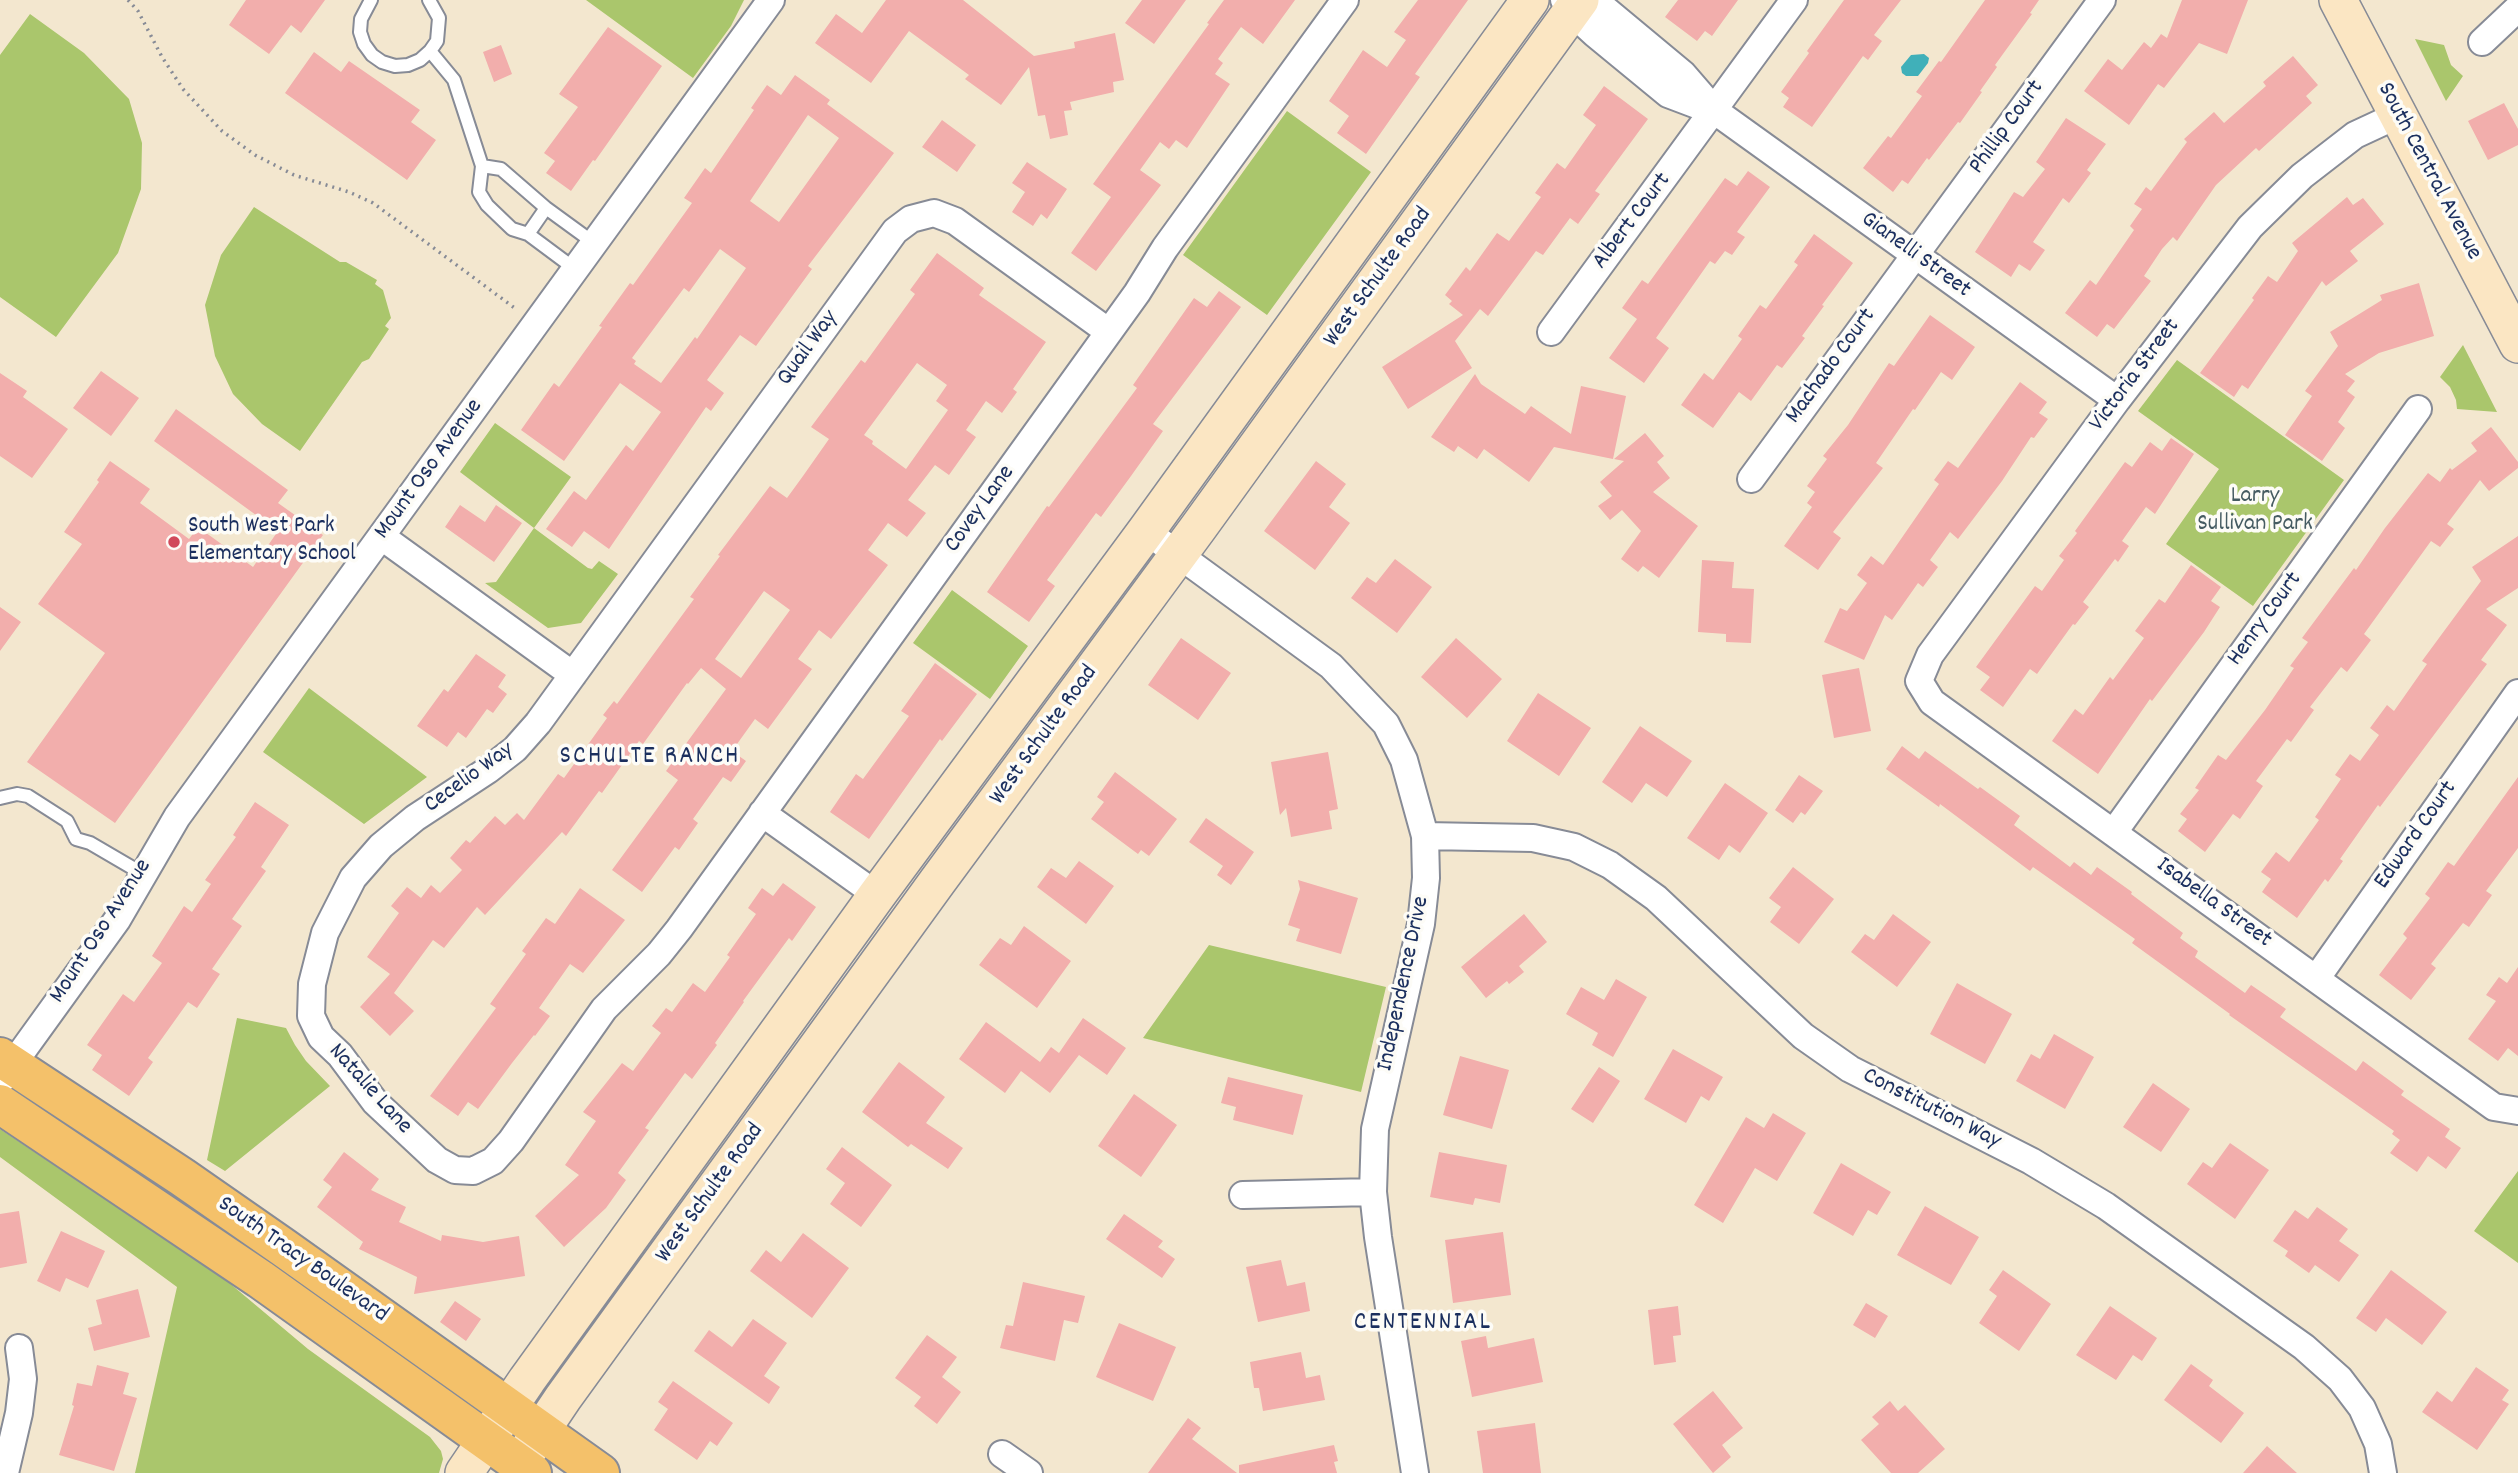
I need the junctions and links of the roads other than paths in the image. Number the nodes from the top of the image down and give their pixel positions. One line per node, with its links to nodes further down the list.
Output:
1 (371, 0): 12 (lane)
2 (429, 0): 12 (lane)
3 (771, 0): 18 (street, Mount Oso Avenue)
4 (1345, 0): 21 (street, Covey Lane)
5 (1530, 0): 27 (main road, West Schulte Road)
6 (1794, 0): 13 (street, Albert Court)
7 (2102, 0): 19 (street, Phillip Court)
8 (2337, 0): 14 (main road, South Central Avenue)
9 (1577, 3): 13 (street, Gianelli Street); 29 (main road, West Schulte Road)
10 (2518, 8): 11 (street)
11 (2482, 42)
12 (430, 51): 15 (lane)
13 (1714, 111): 19 (street, Gianelli Street); 22 (street, Albert Court)
14 (2398, 115): 23 (main road, South Central Avenue); 24 (street, Victoria Street)
15 (482, 166): 16 (lane); 17 (lane)
16 (546, 208): 17 (lane); 18 (lane)
17 (528, 234): 20 (lane)
18 (594, 243): 20 (street, Mount Oso Avenue)
19 (1914, 255): 24 (street, Gianelli Street); 26 (street, Machado Court)
20 (575, 269): 28 (street, Mount Oso Avenue)
21 (1109, 332): 30 (street, Quail Way); 34 (street, Covey Lane)
22 (1551, 332)
23 (2518, 344)
24 (2117, 400): 31 (street, Victoria Street)
25 (2418, 409): 35 (street, Henry Court)
26 (1751, 479)
27 (1146, 531): 29 (street, Independence Drive); 38 (main road, West Schulte Road)
28 (382, 537): 30 (street); 37 (street, Mount Oso Avenue)
29 (1178, 555): 36 (street, Independence Drive); 49 (main road, West Schulte Road)
30 (573, 675): 39 (street, Cecelio Way)
31 (1919, 681): 35 (street, Isabella Street)
32 (2518, 693): 40 (street, Edward Court)
33 (0, 797): 37 (lane)
34 (762, 813): 38 (street); 41 (street, Covey Lane)
35 (2114, 832): 40 (street, Isabella Street)
36 (1425, 836): 45 (street, Independence Drive); 58 (street, Constitution Way)
37 (143, 874): 42 (street, Mount Oso Avenue)
38 (877, 895): 48 (main road, West Schulte Road)
39 (325, 933): 41 (street, Natalie Lane)
40 (2316, 979): 44 (street, Isabella Street)
41 (604, 1009)
42 (4, 1068): 48 (main road, South Tracy Boulevard)
43 (0, 1104): 50 (main road, South Tracy Boulevard)
44 (2518, 1111)
45 (1373, 1192): 46 (street); 57 (street, Independence Drive)
46 (1243, 1195)
47 (19, 1348): 53 (street)
48 (509, 1407): 49 (main road, South Tracy Boulevard); 50 (main road, West Schulte Road)
49 (541, 1431): 52 (main road, West Schulte Road); 55 (main road, South Tracy Boulevard)
50 (486, 1440): 52 (main road, South Tracy Boulevard); 54 (main road, West Schulte Road)
51 (1002, 1454): 56 (street)
52 (521, 1470)
53 (5, 1473)
54 (464, 1473)
55 (600, 1473)
56 (1029, 1473)
57 (1415, 1473)
58 (2382, 1473)

